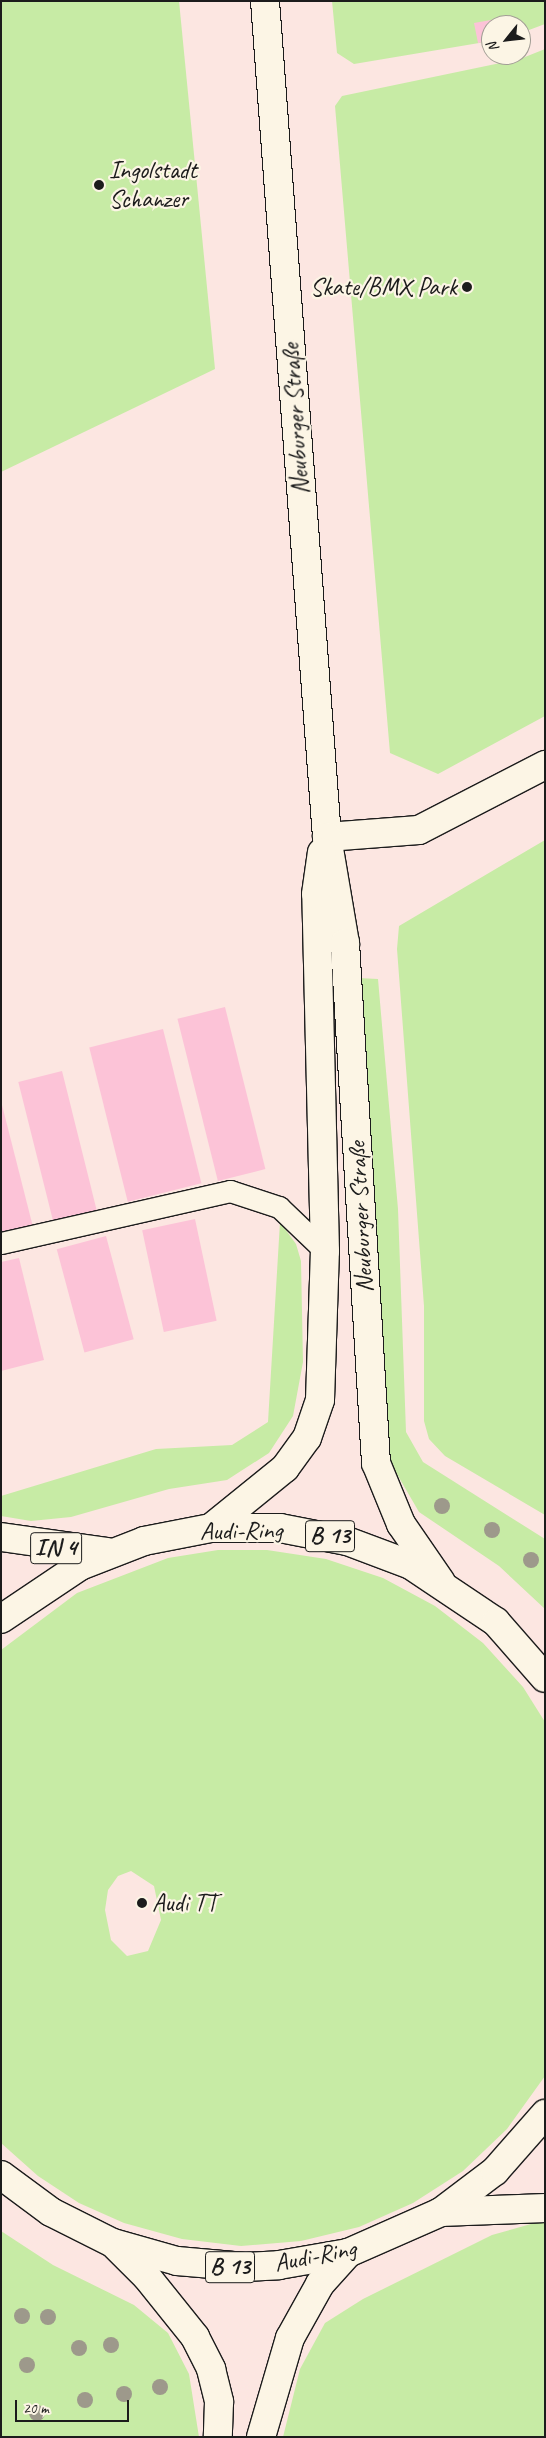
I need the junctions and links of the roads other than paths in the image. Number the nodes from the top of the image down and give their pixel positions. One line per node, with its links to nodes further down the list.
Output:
1 (265, 1): 3 (main road, Neuburger Straße / B 13)
2 (545, 766): 3 (main road)
3 (327, 836): 5 (main road, Neuburger Straße / B 13); 9 (main road, Neuburger Straße / B 13)
4 (1, 1243): 5 (lane)
5 (325, 1251): 6 (main road, Neuburger Straße / B 13)
6 (211, 1528): 8 (main road, Audi-Ring / B 13); 9 (main road, Audi-Ring / B 13)
7 (1, 1537): 8 (main road, IN 4)
8 (112, 1552): 10 (main road, Audi-Ring / B 13)
9 (441, 1582): 11 (main road, Audi-Ring / B 13)
10 (1, 1619)
11 (545, 1678)
12 (545, 2114): 15 (main road, Audi-Ring / B 13)
13 (1, 2175): 16 (main road, Audi-Ring / B 13)
14 (545, 2208): 15 (main road)
15 (441, 2212): 17 (main road, Audi-Ring / B 13)
16 (113, 2244): 17 (main road, Audi-Ring / B 13); 18 (main road, B 13)
17 (348, 2254): 19 (main road, B 13)
18 (218, 2437)
19 (261, 2437)

